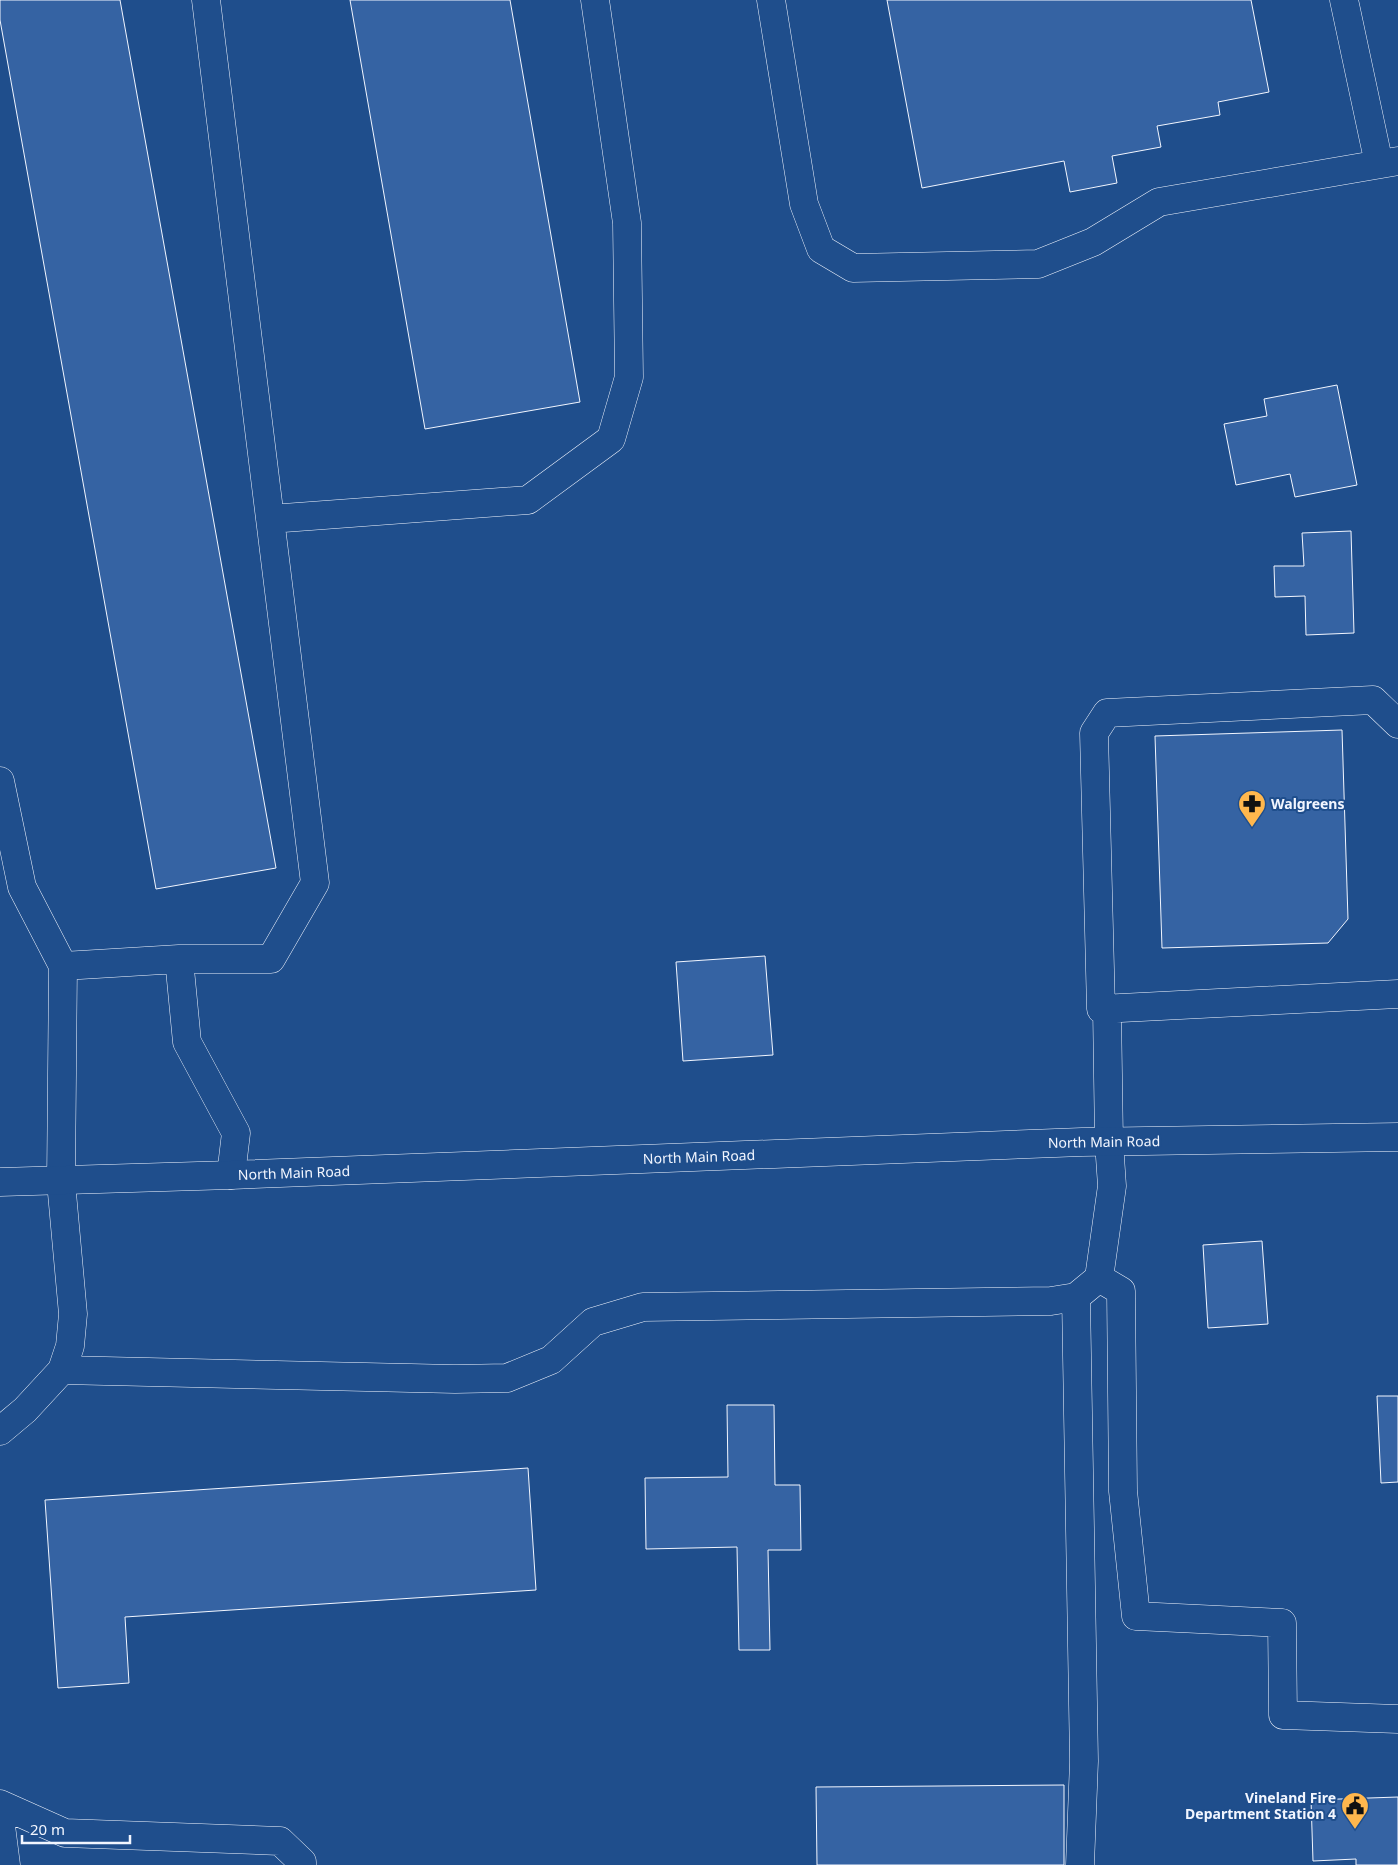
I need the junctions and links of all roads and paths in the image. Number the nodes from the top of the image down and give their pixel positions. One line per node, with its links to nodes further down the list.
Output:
1 (206, 0): 6 (main road)
2 (595, 0): 6 (main road)
3 (771, 0): 5 (main road)
4 (1344, 0): 5 (main road)
5 (1389, 163)
6 (270, 519): 10 (main road)
7 (1398, 724): 13 (main road)
8 (0, 780): 9 (main road)
9 (11, 888): 11 (main road)
10 (179, 960): 11 (main road); 16 (main road)
11 (63, 966): 18 (main road)
12 (1398, 994): 13 (main road)
13 (1107, 1009): 15 (main road)
14 (1398, 1136): 15 (main road, North Main Road)
15 (1109, 1142): 16 (main road, North Main Road); 19 (main road)
16 (231, 1175): 18 (main road, North Main Road)
17 (0, 1182): 18 (main road, North Main Road)
18 (61, 1182): 21 (main road)
19 (1099, 1278): 20 (main road); 23 (main road)
20 (1076, 1297): 21 (main road); 28 (main road)
21 (62, 1370): 22 (main road)
22 (0, 1431)
23 (1398, 1719)
24 (0, 1804): 27 (main road)
25 (0, 1818): 26 (main road)
26 (6, 1865)
27 (302, 1865)
28 (1080, 1865)

